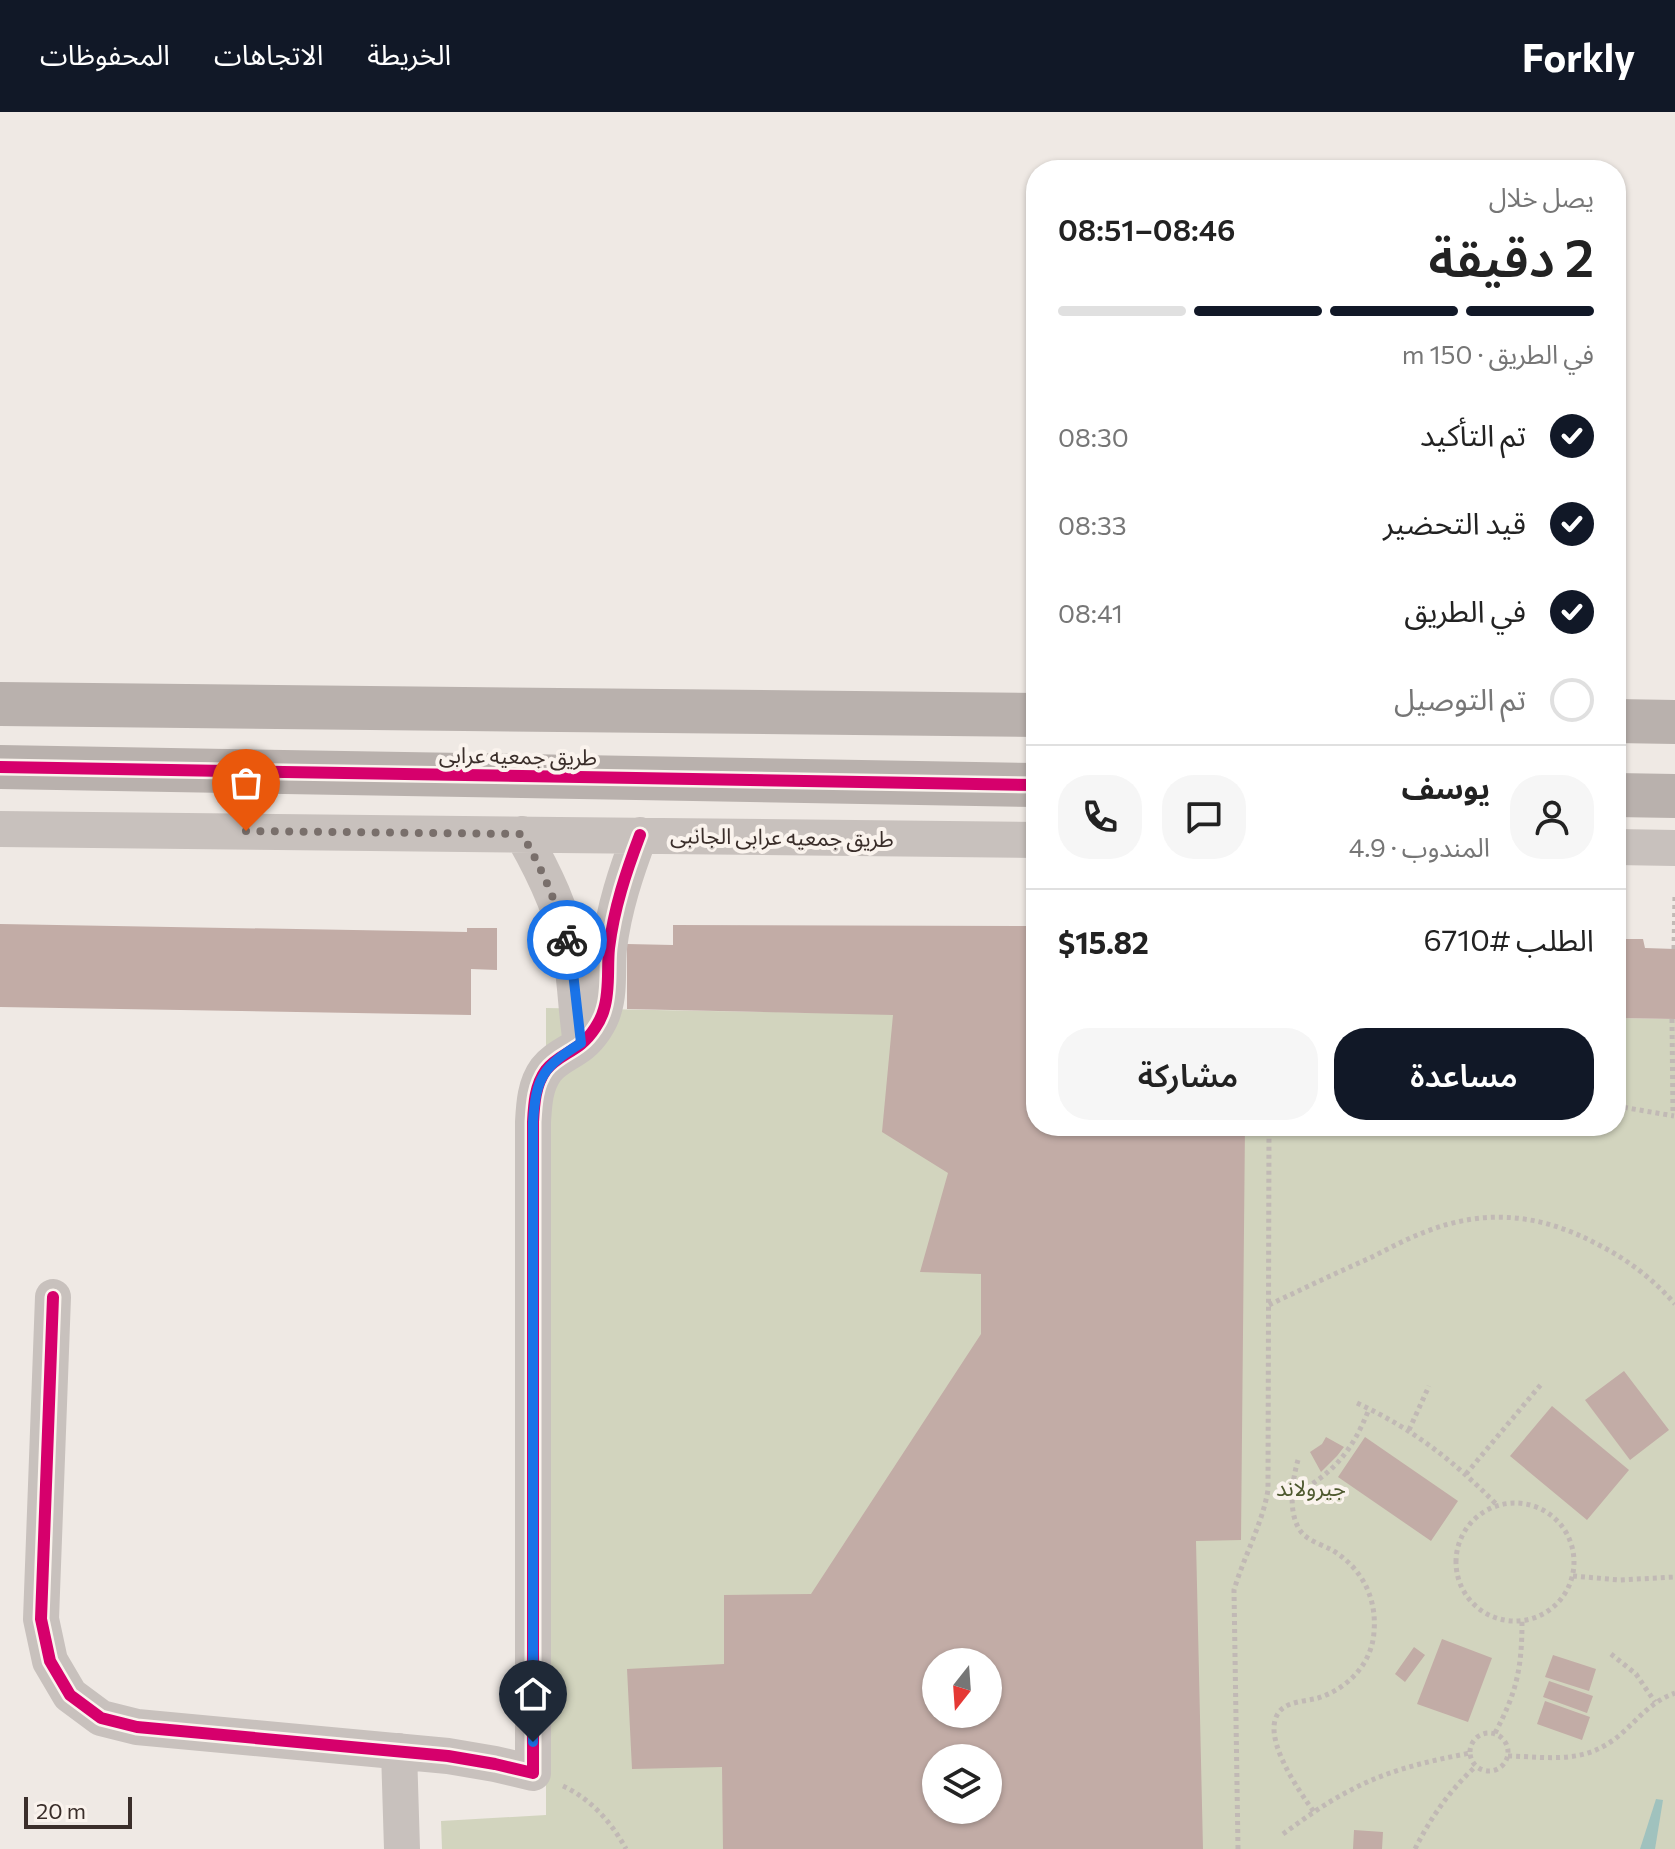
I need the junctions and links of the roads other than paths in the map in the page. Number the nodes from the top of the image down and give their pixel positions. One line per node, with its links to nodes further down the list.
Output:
1 (0, 704): 2 (street, طريق جمعيه عرابى)
2 (1026, 715)
3 (1626, 721): 4 (street)
4 (1675, 722)
5 (0, 767): 6 (street, طريق جمعيه عرابى)
6 (1026, 785)
7 (1626, 795): 8 (street)
8 (1675, 796)
9 (0, 829): 10 (street, طريق جمعيه عرابى الجانبى)
10 (522, 834): 11 (street, طريق جمعيه عرابى الجانبى); 15 (street)
11 (640, 835): 12 (street, طريق جمعيه عرابى الجانبى); 15 (street)
12 (1026, 840)
13 (1626, 847): 14 (street)
14 (1675, 848)
15 (581, 1043): 17 (street)
16 (53, 1297): 17 (street)
17 (399, 1751): 18 (street)
18 (402, 1849)

